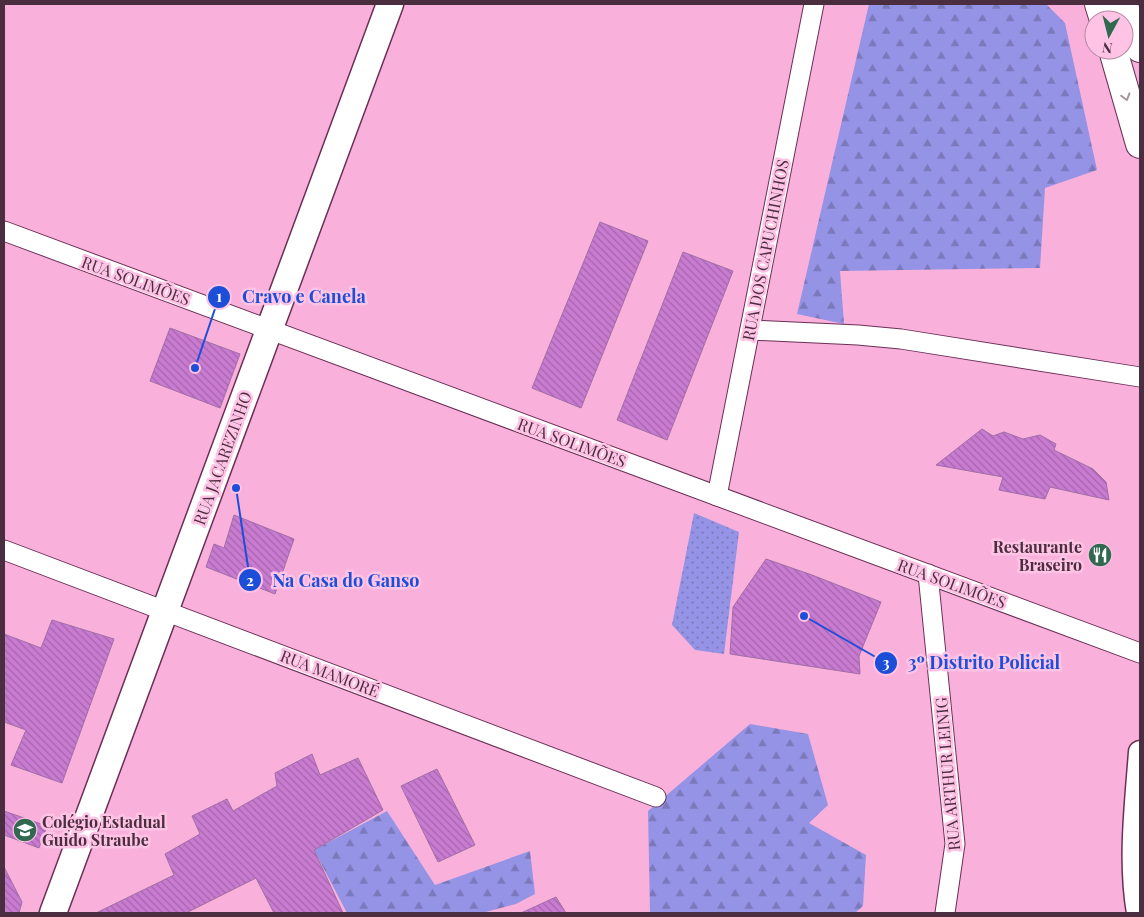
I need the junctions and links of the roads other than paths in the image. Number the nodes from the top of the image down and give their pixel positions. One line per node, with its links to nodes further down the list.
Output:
1 (390, 4): 8 (main road, RUA JACAREZINHO)
2 (814, 4): 9 (street, RUA DOS CAPUCHINHOS)
3 (1123, 4): 4 (main road)
4 (1140, 48)
5 (1116, 60): 6 (main road, one-way to 6)
6 (1140, 144)
7 (4, 231): 8 (street, RUA SOLIMÕES)
8 (270, 330): 11 (street, RUA SOLIMÕES); 14 (main road, RUA JACAREZINHO)
9 (750, 330): 10 (street); 11 (street, RUA DOS CAPUCHINHOS)
10 (1140, 377)
11 (717, 496): 13 (street, RUA SOLIMÕES)
12 (4, 550): 14 (street, RUA MAMORÉ)
13 (928, 574): 15 (street, RUA SOLIMÕES); 19 (street, RUA ARTHUR LEINIG)
14 (165, 611): 17 (street, RUA MAMORÉ); 18 (main road, RUA JACAREZINHO)
15 (1140, 653)
16 (1140, 752): 20 (street)
17 (656, 797)
18 (53, 913)
19 (945, 913)
20 (1138, 913)

